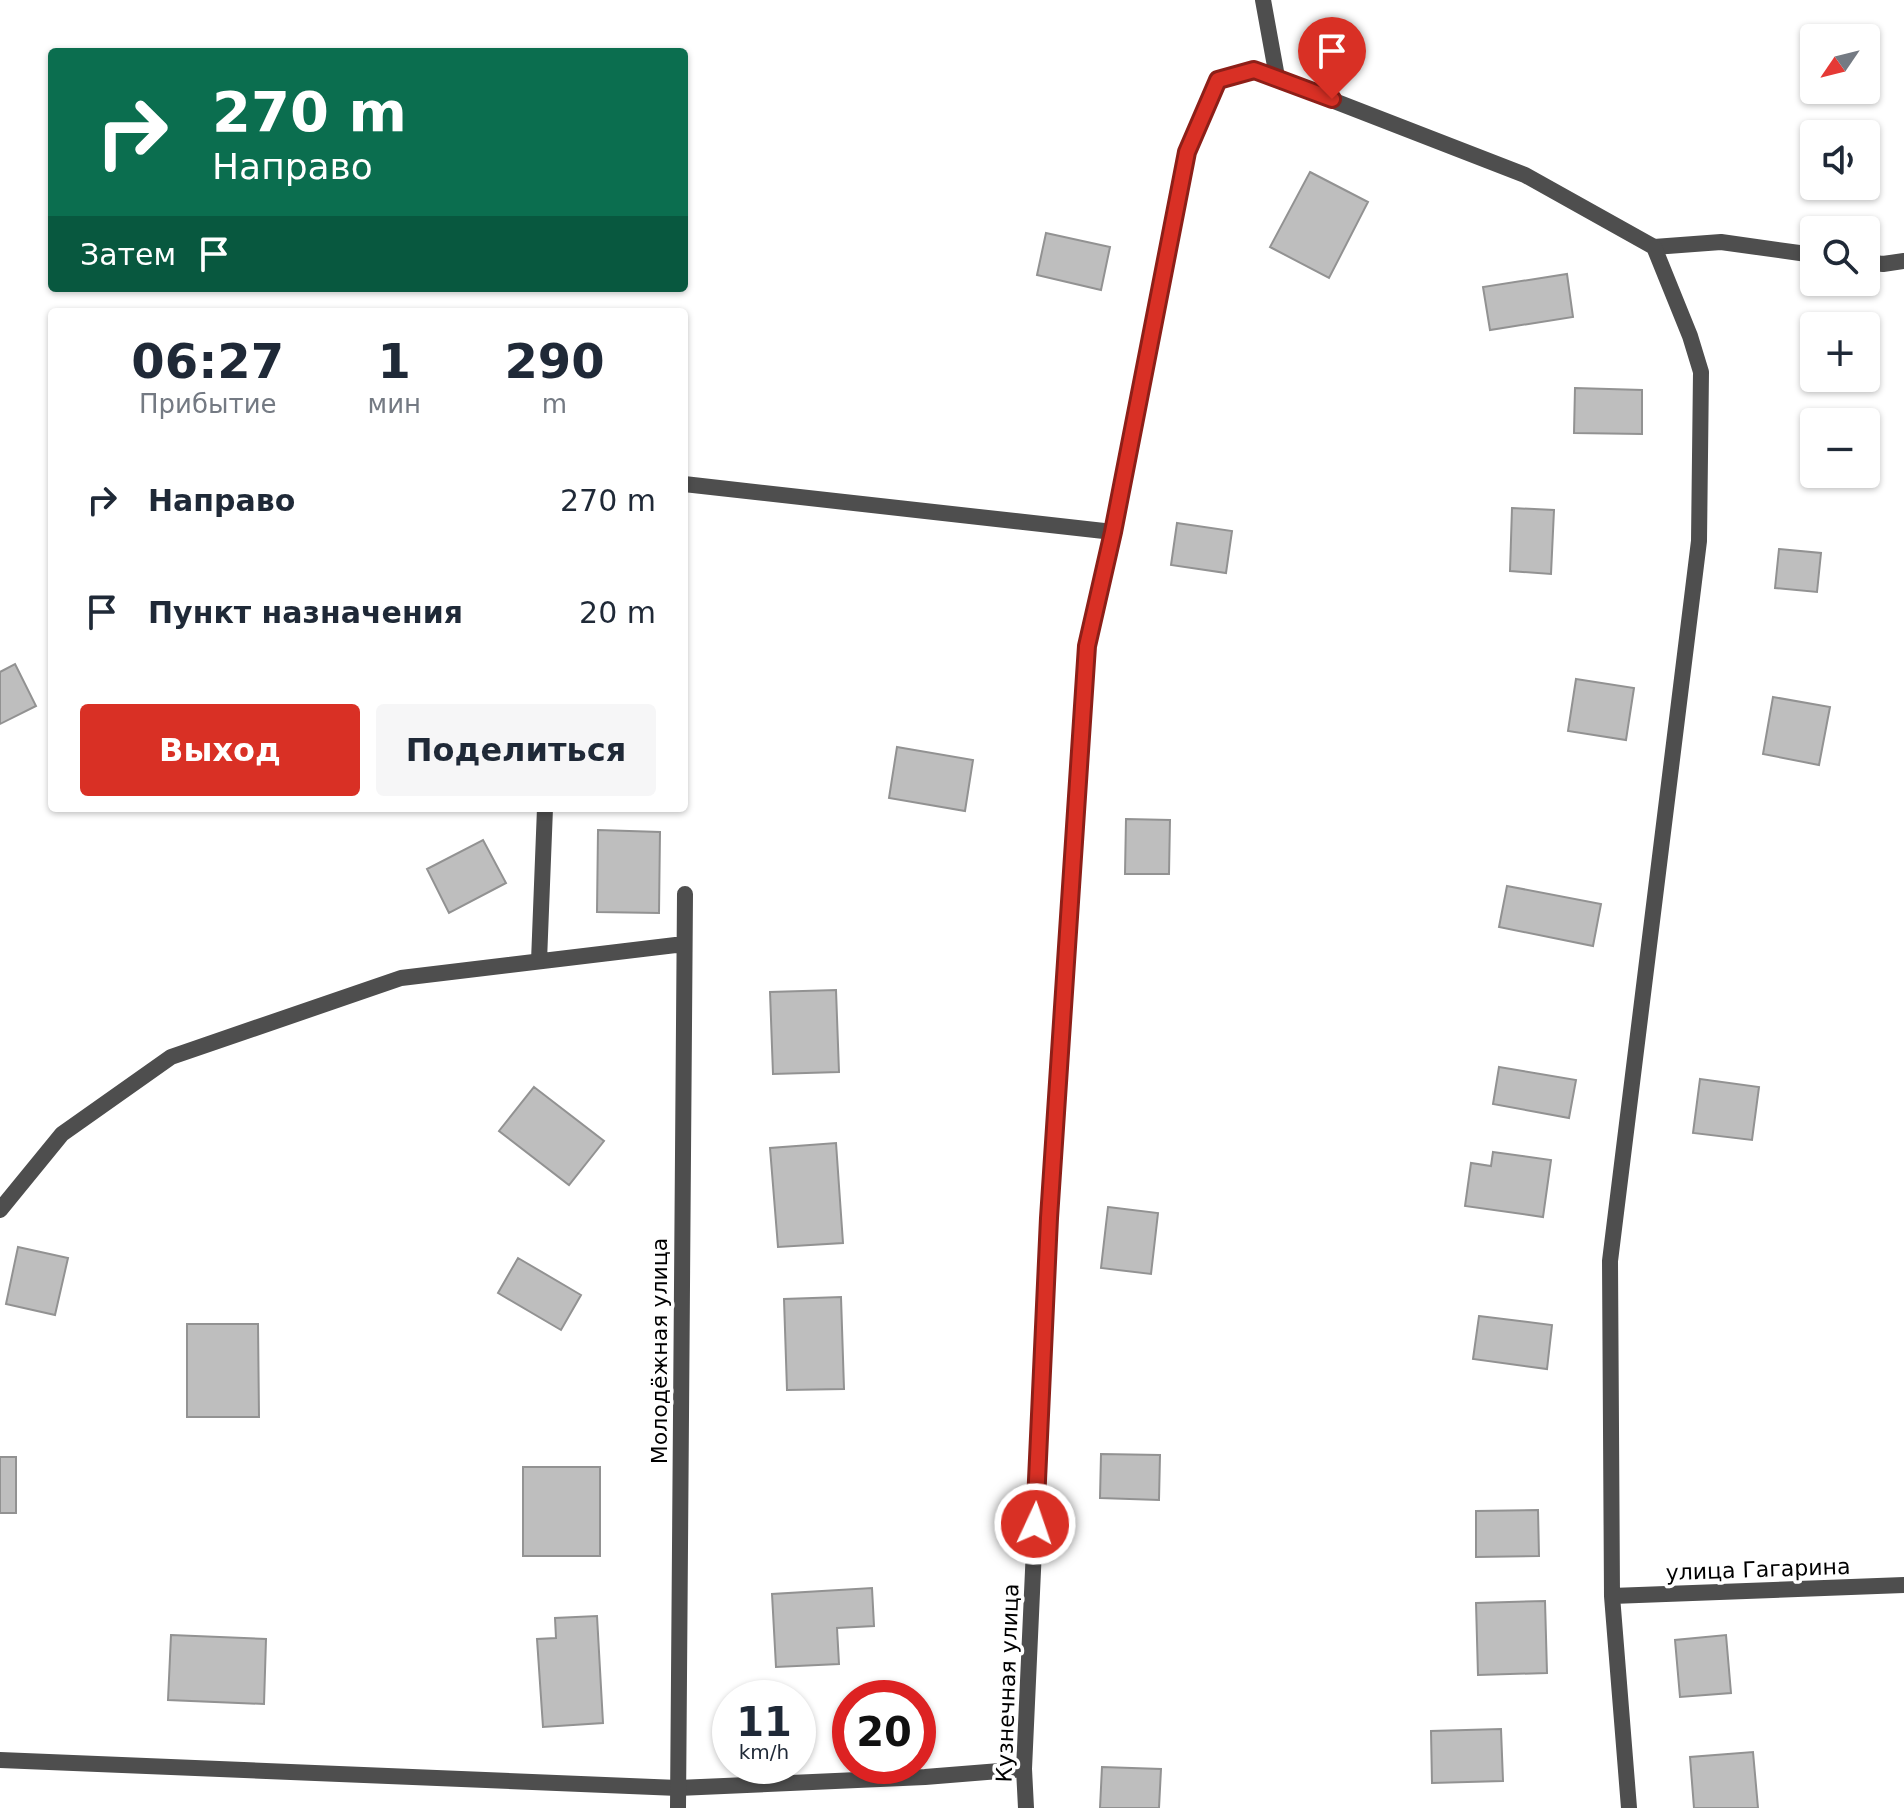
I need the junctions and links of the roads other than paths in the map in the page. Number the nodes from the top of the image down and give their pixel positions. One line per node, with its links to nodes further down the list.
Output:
1 (1263, 0): 2 (street)
2 (1277, 77): 3 (street); 8 (street, Кузнечная улица)
3 (1654, 247): 4 (street); 15 (street)
4 (1800, 253)
5 (1904, 261): 6 (street)
6 (1880, 264)
7 (688, 484): 8 (street)
8 (1113, 532): 17 (street, Кузнечная улица)
9 (545, 812): 12 (street)
10 (685, 894): 11 (street, Молодёжная улица)
11 (684, 944): 12 (street); 18 (street, Молодёжная улица)
12 (539, 961): 13 (street)
13 (0, 1210)
14 (1904, 1585): 15 (street, улица Гагарина)
15 (1612, 1596): 21 (street)
16 (0, 1760): 18 (street)
17 (1024, 1769): 18 (street); 20 (street, Кузнечная улица)
18 (678, 1788): 19 (street, Молодёжная улица)
19 (678, 1808)
20 (1026, 1808)
21 (1629, 1808)

